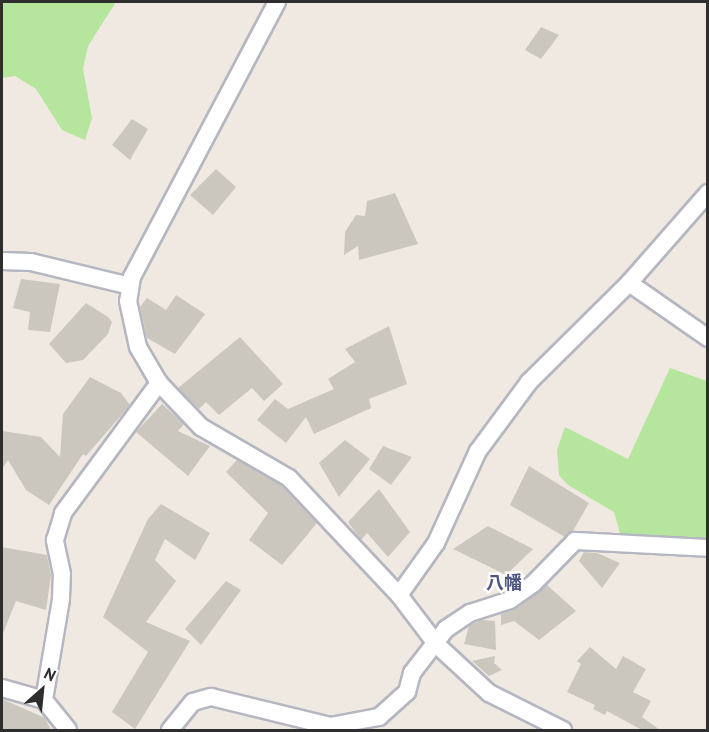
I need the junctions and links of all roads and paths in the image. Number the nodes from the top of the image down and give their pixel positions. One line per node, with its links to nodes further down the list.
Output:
1 (277, 2): 5 (street)
2 (708, 192): 4 (street)
3 (2, 261): 5 (street)
4 (629, 283): 6 (street); 9 (street)
5 (130, 286): 7 (street)
6 (708, 338)
7 (159, 383): 9 (street); 12 (street)
8 (708, 548): 10 (street)
9 (399, 595): 10 (street)
10 (437, 645): 14 (street); 15 (street)
11 (2, 688): 12 (street)
12 (44, 700): 13 (street)
13 (68, 730)
14 (170, 730)
15 (563, 730)

